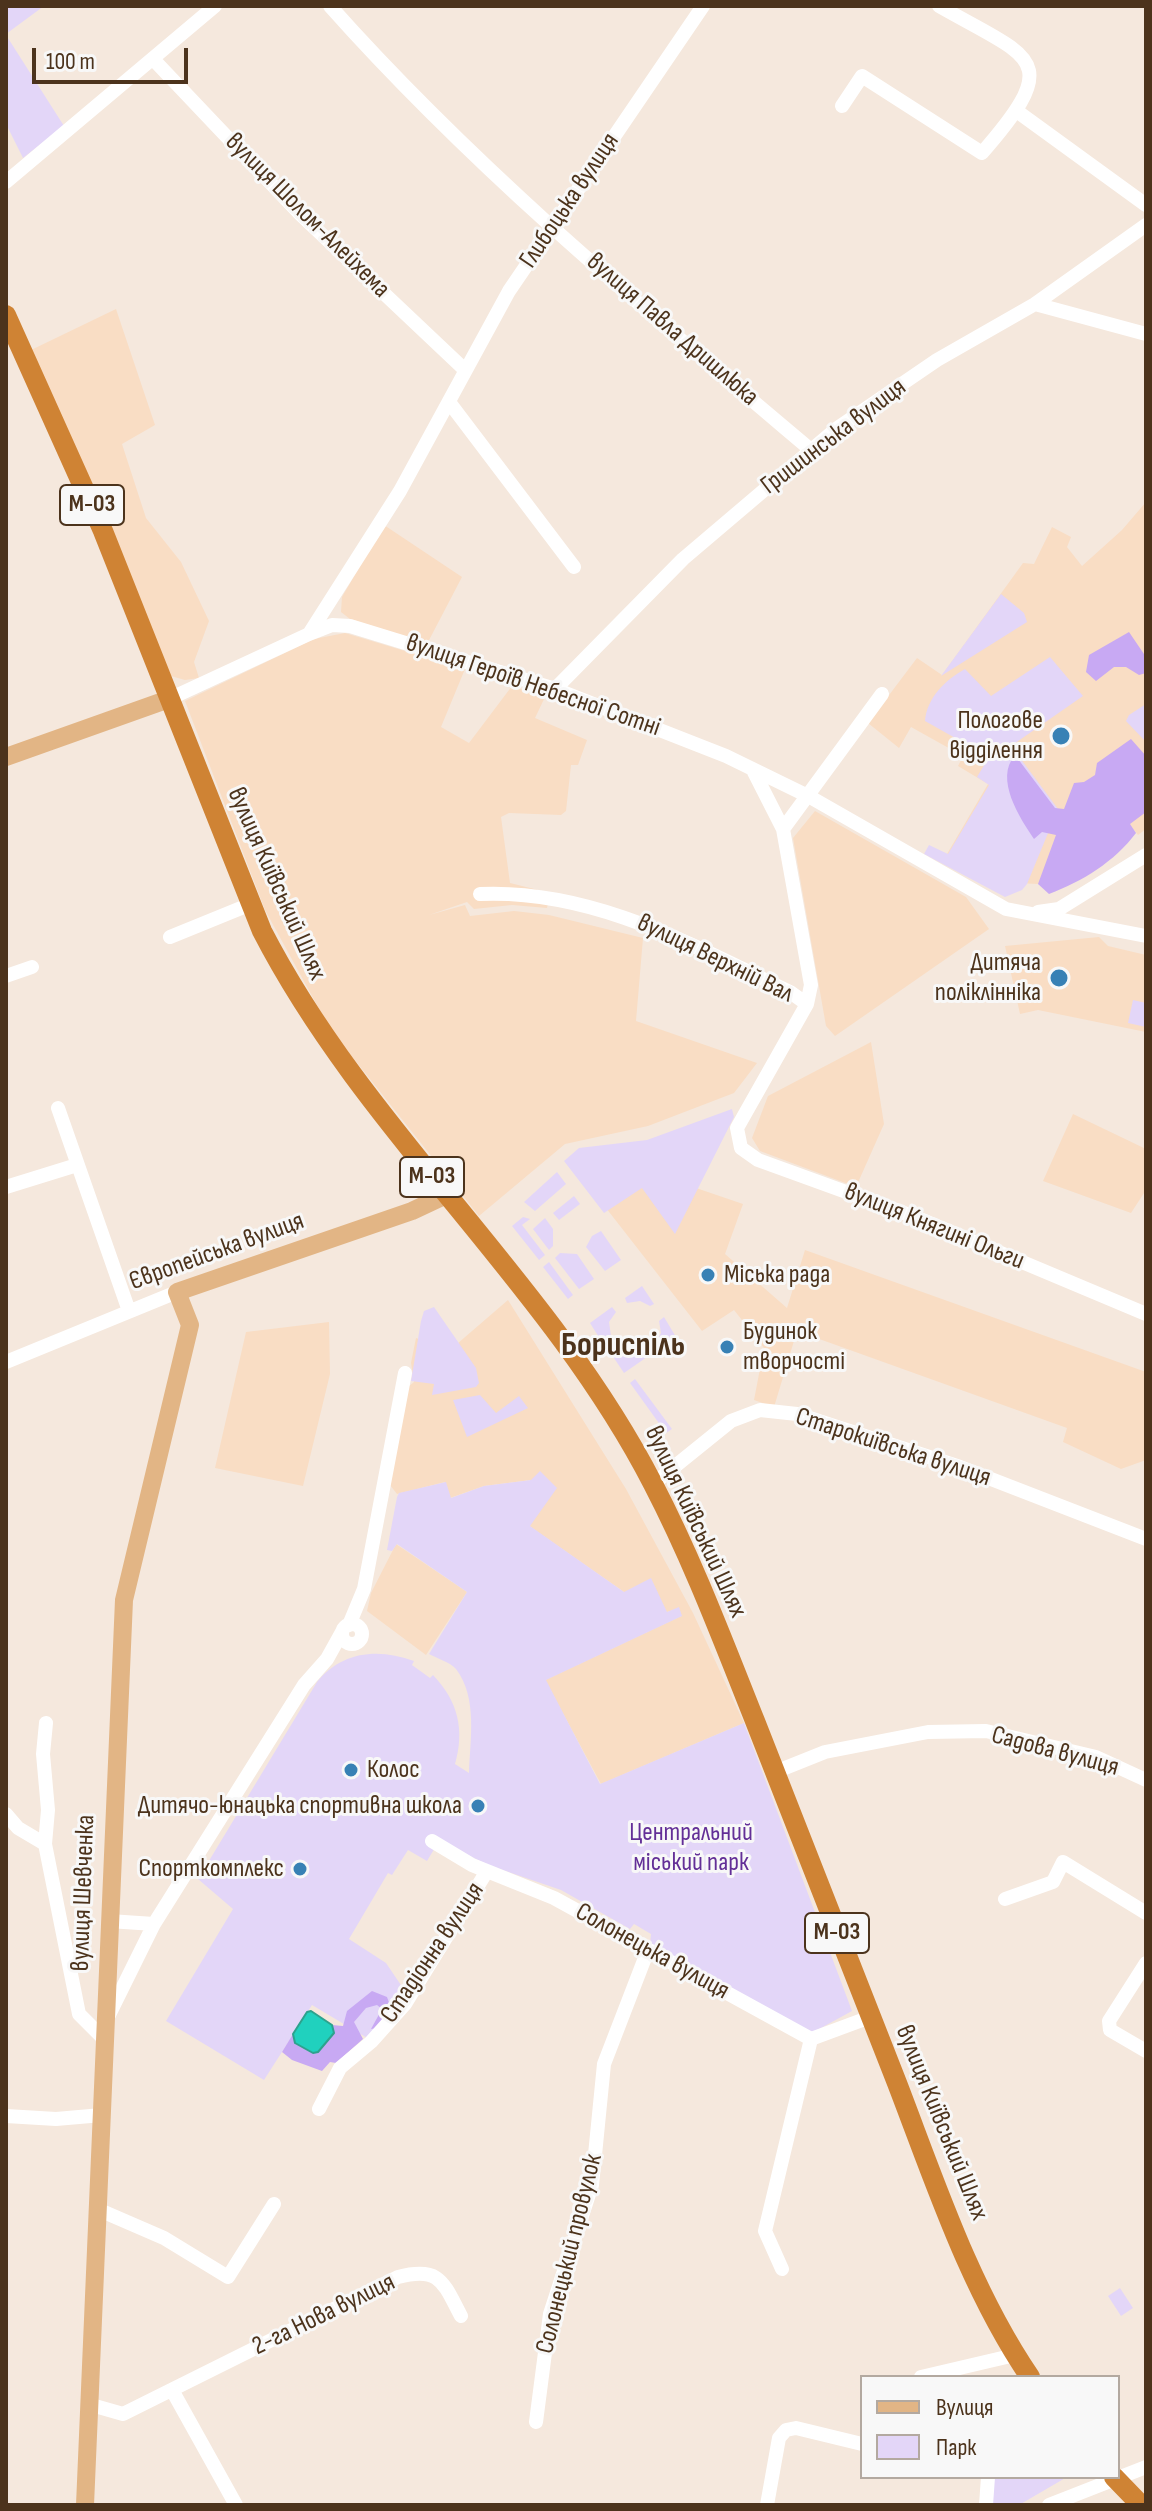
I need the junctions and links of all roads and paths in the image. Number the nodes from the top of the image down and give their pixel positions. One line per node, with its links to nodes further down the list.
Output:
1 (215, 6): 5 (street)
2 (330, 6): 10 (street, вулиця Павла Дришлюка)
3 (703, 6): 10 (street, Глибоцька вулиця)
4 (939, 6): 7 (street)
5 (153, 59): 8 (street); 15 (street, вулиця Шолом-Алейхема)
6 (842, 106): 7 (street)
7 (1018, 112): 9 (street)
8 (6, 182)
9 (1146, 205)
10 (551, 225): 15 (street, Глибоцька вулиця); 17 (street, вулиця Павла Дришлюка)
11 (1146, 225): 12 (street, Гришинська вулиця)
12 (1035, 304): 14 (street); 17 (street, Гришинська вулиця)
13 (6, 315): 22 (highway, вулиця Київський Шлях / М-03)
14 (1146, 334)
15 (465, 370): 16 (street, Глибоцька вулиця)
16 (449, 402): 18 (street); 19 (street, Глибоцька вулиця)
17 (811, 450): 20 (street, Гришинська вулиця)
18 (574, 567)
19 (309, 634): 20 (street, вулиця Героїв Небесної Сотні); 22 (street)
20 (555, 689): 24 (street, вулиця Героїв Небесної Сотні)
21 (882, 694): 25 (street)
22 (169, 699): 23 (main road); 29 (highway, вулиця Київський Шлях / М-03)
23 (6, 757)
24 (753, 770): 25 (street, вулиця Героїв Небесної Сотні); 26 (street)
25 (810, 797): 26 (street); 30 (street, вулиця Героїв Небесної Сотні)
26 (783, 829): 35 (street)
27 (1146, 855): 30 (street)
28 (480, 894): 35 (street, вулиця Верхній Вал)
29 (251, 904): 32 (street); 39 (highway, вулиця Київський Шлях / М-03)
30 (1021, 914): 31 (street, вулиця Героїв Небесної Сотні)
31 (1146, 936)
32 (170, 937)
33 (32, 967): 34 (street)
34 (6, 976)
35 (807, 1004): 42 (street, вулиця Княгині Ольги)
36 (58, 1108): 37 (street)
37 (77, 1165): 38 (street); 41 (street)
38 (6, 1187)
39 (446, 1195): 40 (main road, Європейська вулиця); 45 (highway, вулиця Київський Шлях / М-03)
40 (177, 1292): 41 (street, Європейська вулиця); 58 (main road, вулиця Шевченка)
41 (129, 1311): 43 (street, Європейська вулиця)
42 (1146, 1314)
43 (6, 1362)
44 (405, 1373): 47 (street)
45 (653, 1484): 46 (street, Старокиївська вулиця); 50 (highway, вулиця Київський Шлях / М-03)
46 (1146, 1539)
47 (350, 1628): 48 (street); 48 (street)
48 (327, 1659): 59 (street)
49 (46, 1723): 54 (street)
50 (775, 1772): 51 (street, Садова вулиця); 62 (highway, вулиця Київський Шлях / М-03)
51 (1146, 1780)
52 (6, 1814): 54 (street)
53 (432, 1841): 55 (street, Солонецька вулиця)
54 (45, 1844): 63 (street)
55 (487, 1871): 60 (street, Солонецька вулиця); 66 (street, Стадіонна вулиця)
56 (1005, 1899): 57 (street)
57 (1146, 1913)
58 (109, 1921): 59 (street); 63 (main road, вулиця Шевченка)
59 (154, 1924): 63 (street)
60 (648, 1950): 64 (street, Солонецька вулиця); 79 (street, Солонецький провулок)
61 (1146, 1963): 65 (street)
62 (872, 2021): 64 (street); 73 (highway, вулиця Київський Шлях / М-03)
63 (105, 2031): 67 (main road, вулиця Шевченка)
64 (811, 2039): 71 (street)
65 (1146, 2051)
66 (319, 2109)
67 (102, 2115): 68 (street); 70 (main road, вулиця Шевченка)
68 (6, 2116)
69 (274, 2204): 70 (street)
70 (97, 2209): 78 (main road, вулиця Шевченка)
71 (782, 2269)
72 (461, 2316): 77 (street, 2-га Нова вулиця)
73 (1006, 2358): 74 (street); 75 (street); 76 (highway, вулиця Київський Шлях / М-03)
74 (930, 2375)
75 (996, 2375)
76 (1027, 2375)
77 (172, 2390): 78 (street, 2-га Нова вулиця); 87 (street)
78 (88, 2404): 86 (main road, вулиця Шевченка)
79 (536, 2422)
80 (860, 2444): 88 (street)
81 (1146, 2467): 82 (street)
82 (1120, 2476)
83 (988, 2479): 89 (street)
84 (1113, 2479): 90 (street)
85 (1116, 2479): 91 (highway)
86 (85, 2505)
87 (236, 2505)
88 (767, 2505)
89 (986, 2505)
90 (1049, 2505)
91 (1141, 2505)

